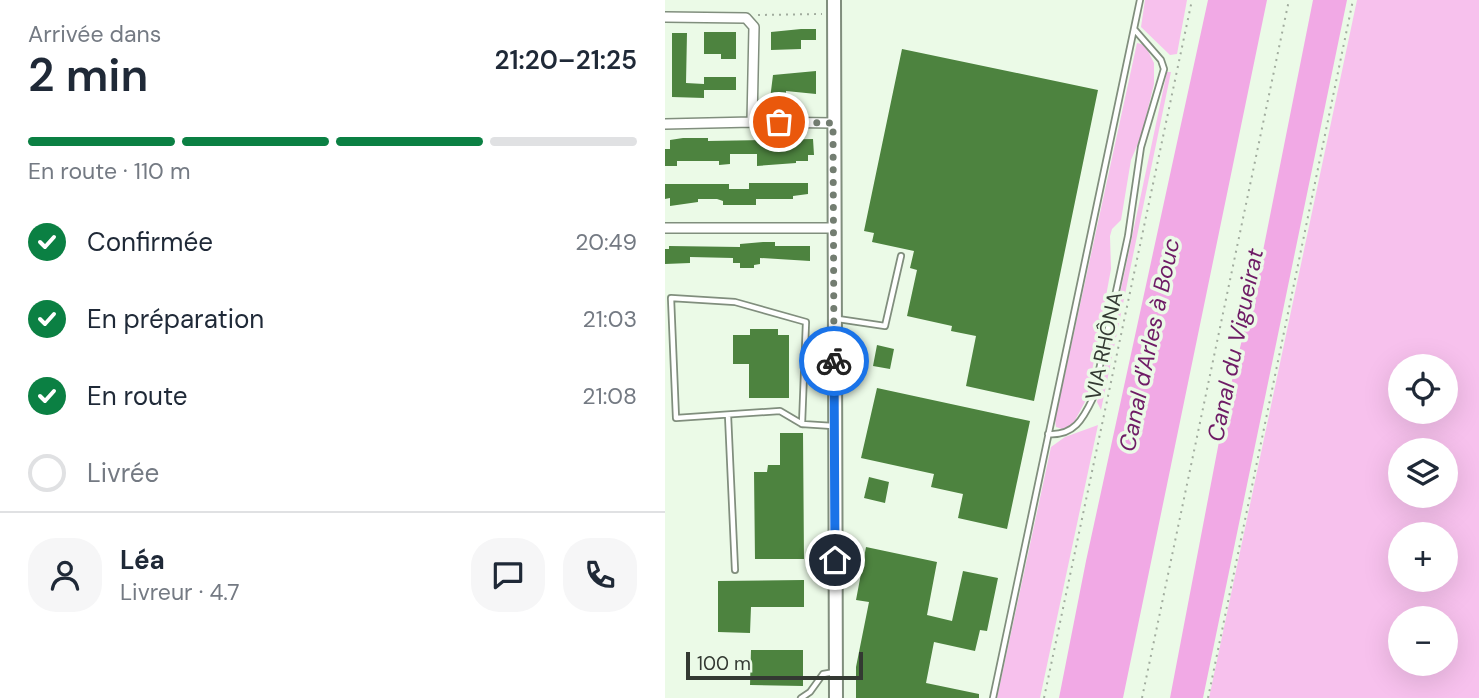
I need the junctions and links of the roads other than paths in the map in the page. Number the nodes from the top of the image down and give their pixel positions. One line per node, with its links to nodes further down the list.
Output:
1 (1140, 0): 4 (lane)
2 (834, 7): 6 (street)
3 (665, 17): 5 (street)
4 (1134, 28): 15 (lane); 15 (lane)
5 (752, 122): 6 (street); 7 (street)
6 (833, 123): 9 (street)
7 (665, 124)
8 (665, 228): 9 (street)
9 (833, 228): 11 (street)
10 (901, 256): 11 (lane)
11 (834, 318): 14 (street)
12 (728, 415): 13 (lane); 13 (lane); 16 (lane)
13 (802, 424): 14 (lane)
14 (834, 426): 17 (street)
15 (1048, 434): 20 (lane)
16 (735, 570)
17 (836, 671): 18 (lane); 19 (street)
18 (801, 698)
19 (836, 698)
20 (993, 698)

